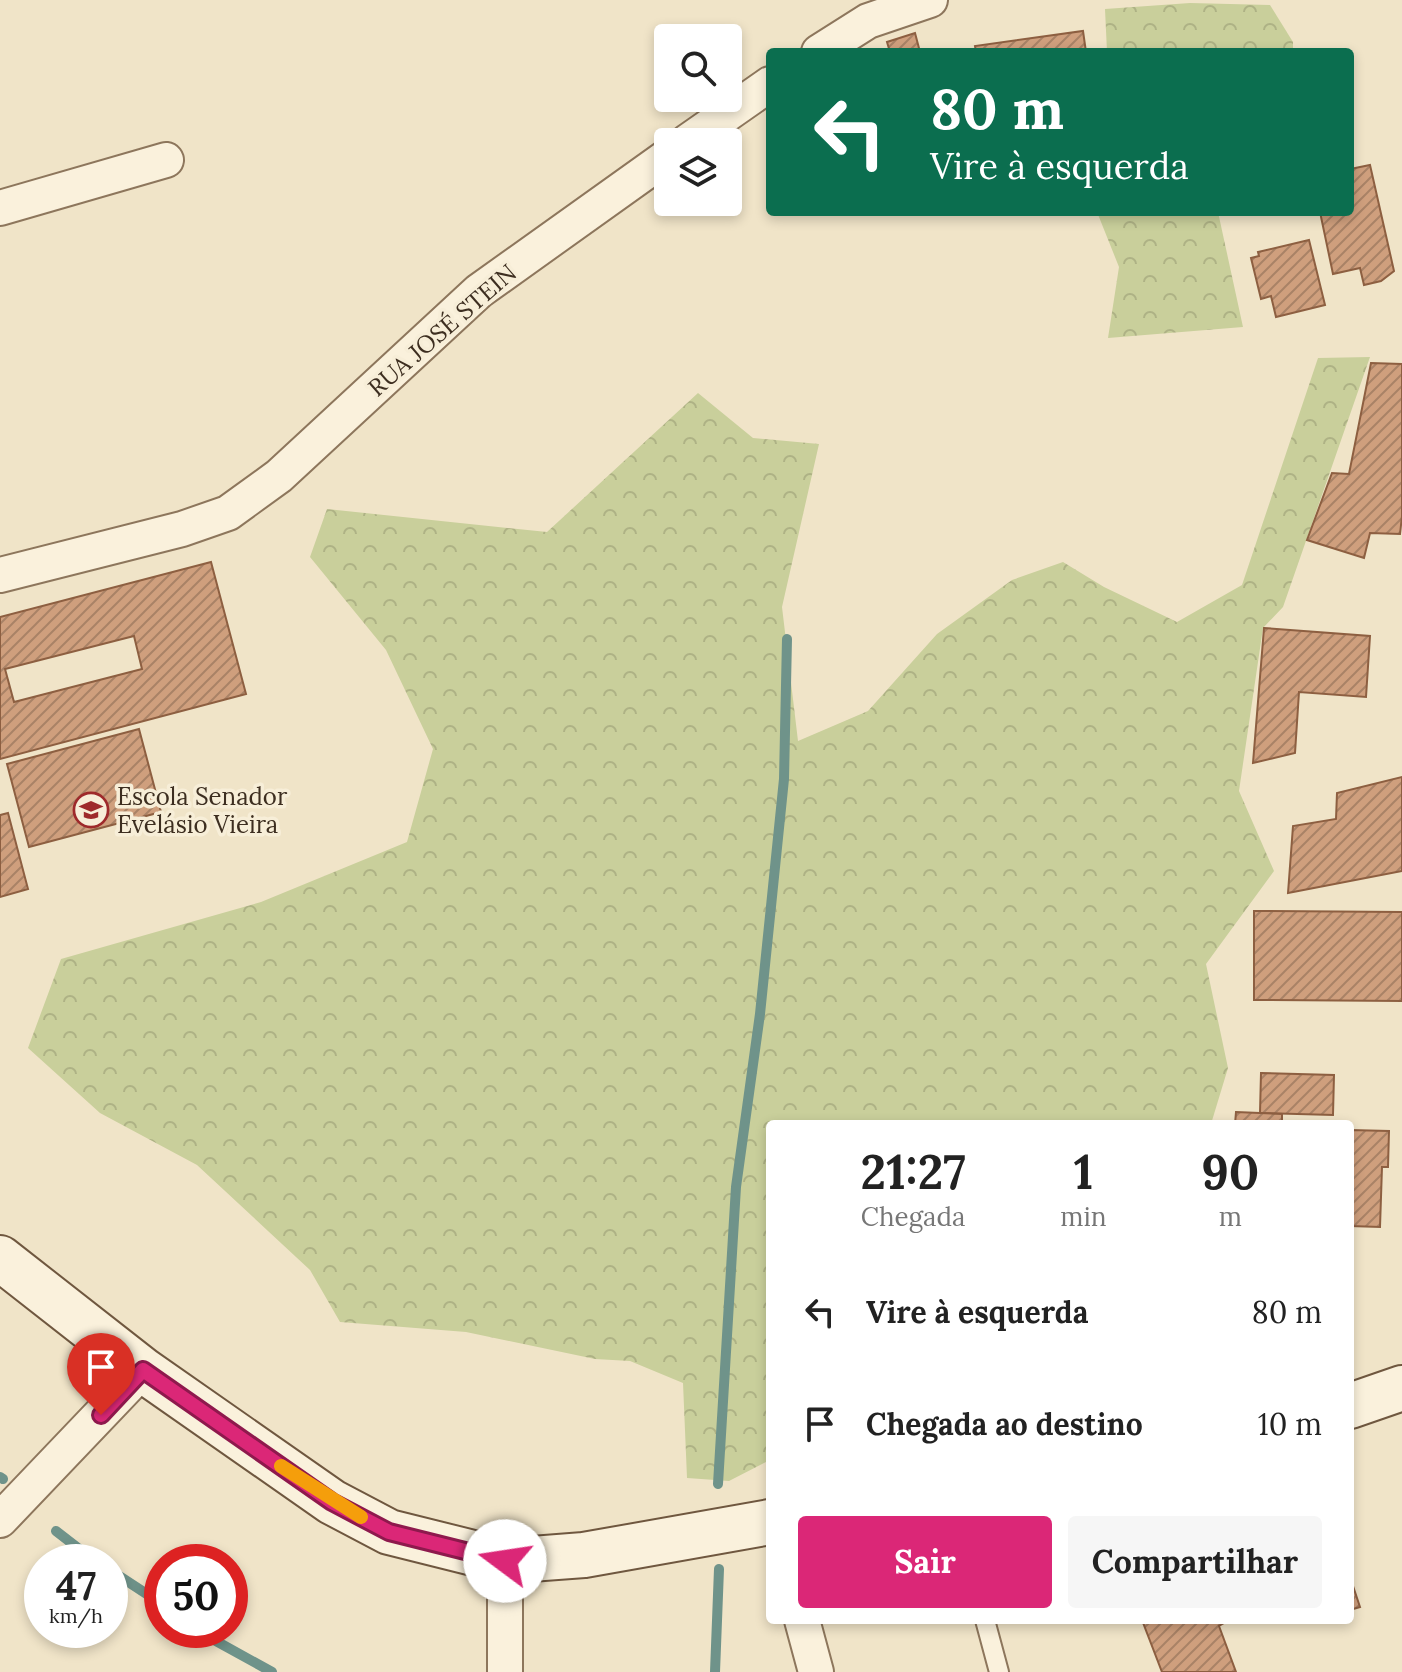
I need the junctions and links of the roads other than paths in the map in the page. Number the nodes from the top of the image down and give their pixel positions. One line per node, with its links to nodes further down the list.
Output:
1 (930, 0): 2 (street)
2 (825, 48)
3 (766, 87): 4 (street)
4 (707, 128)
5 (166, 160): 7 (street)
6 (654, 166): 8 (street, RUA JOSÉ STEIN)
7 (0, 208)
8 (0, 575)
9 (0, 1258): 10 (main road)
10 (143, 1370): 15 (street); 17 (main road)
11 (1402, 1388): 12 (main road)
12 (1354, 1406)
13 (1354, 1409): 14 (main road)
14 (1402, 1419)
15 (0, 1520)
16 (766, 1523): 17 (main road)
17 (505, 1561): 20 (street)
18 (803, 1624): 21 (street)
19 (986, 1624): 22 (lane)
20 (505, 1672)
21 (816, 1672)
22 (999, 1672)

